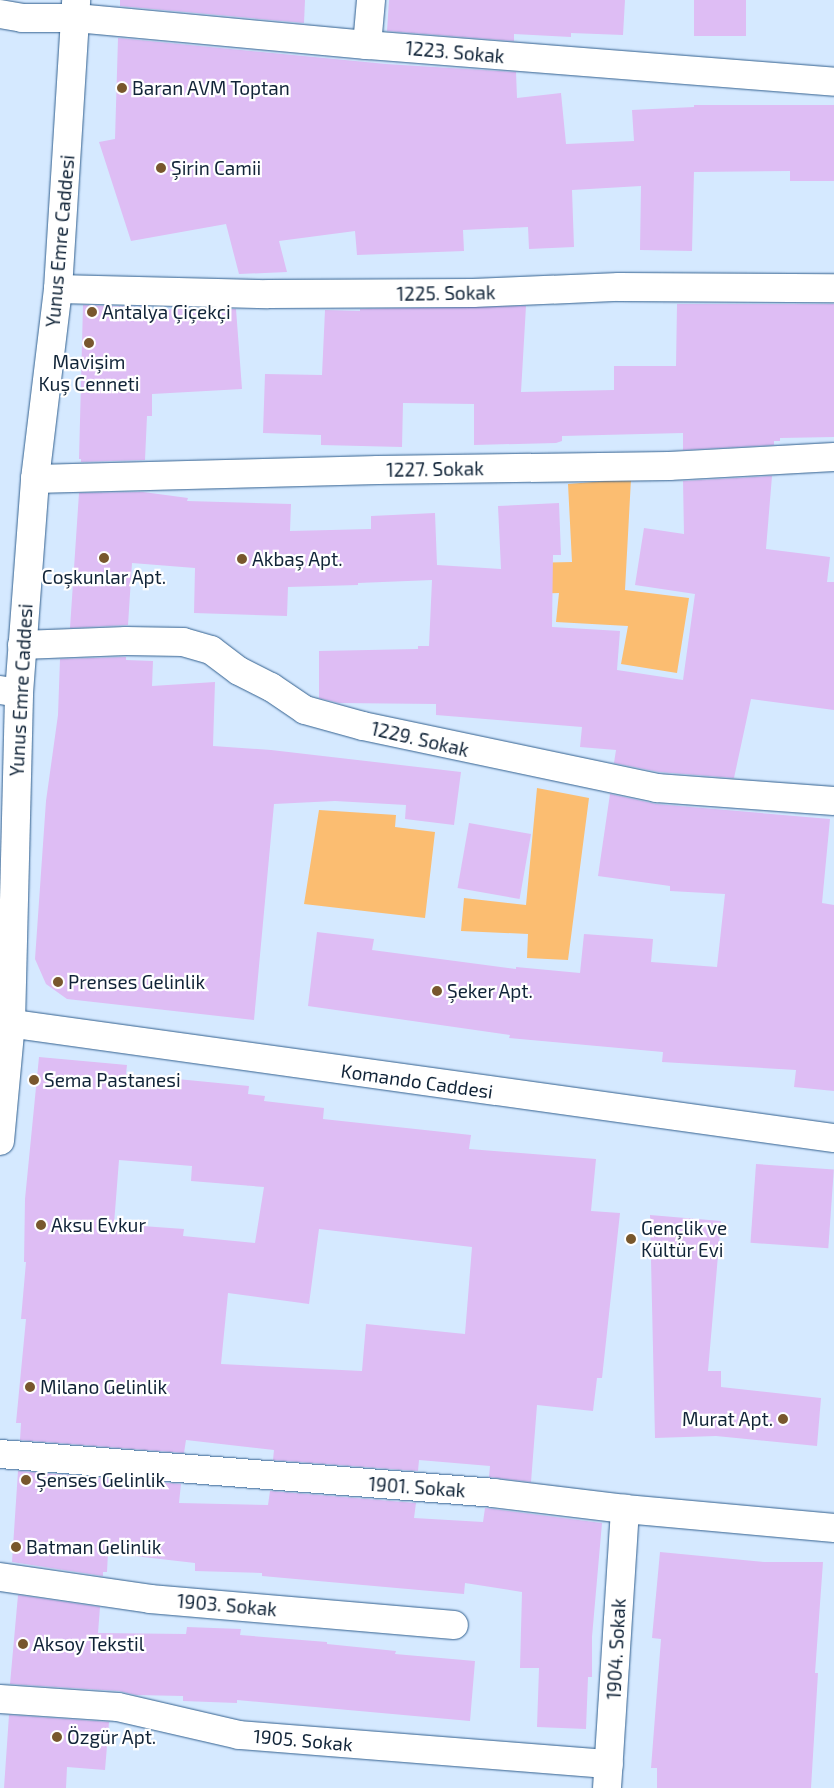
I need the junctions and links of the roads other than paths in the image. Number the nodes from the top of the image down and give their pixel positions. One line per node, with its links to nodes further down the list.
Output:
1 (371, 0): 4 (street)
2 (76, 9): 3 (street, 1223. Sokak); 4 (street, 1223. Sokak); 7 (street, Yunus Emre Caddesi)
3 (0, 14)
4 (368, 44): 5 (street, 1223. Sokak)
5 (834, 82)
6 (834, 288): 7 (street, 1225. Sokak)
7 (58, 289): 9 (street, Yunus Emre Caddesi)
8 (834, 457): 9 (street, 1227. Sokak)
9 (35, 479): 10 (street, Yunus Emre Caddesi)
10 (22, 645): 11 (street, Yunus Emre Caddesi); 12 (street, 1229. Sokak)
11 (9, 691): 13 (street, Yunus Emre Caddesi)
12 (834, 801)
13 (5, 1022): 14 (street, Komando Caddesi); 15 (street, Yunus Emre Caddesi)
14 (834, 1138)
15 (0, 1141)
16 (0, 1454): 17 (street, 1901. Sokak)
17 (625, 1509): 18 (street, 1901. Sokak); 22 (street, 1904. Sokak)
18 (834, 1528)
19 (0, 1577): 20 (street, 1903. Sokak)
20 (454, 1625)
21 (0, 1700): 22 (street, 1905. Sokak)
22 (608, 1776)

